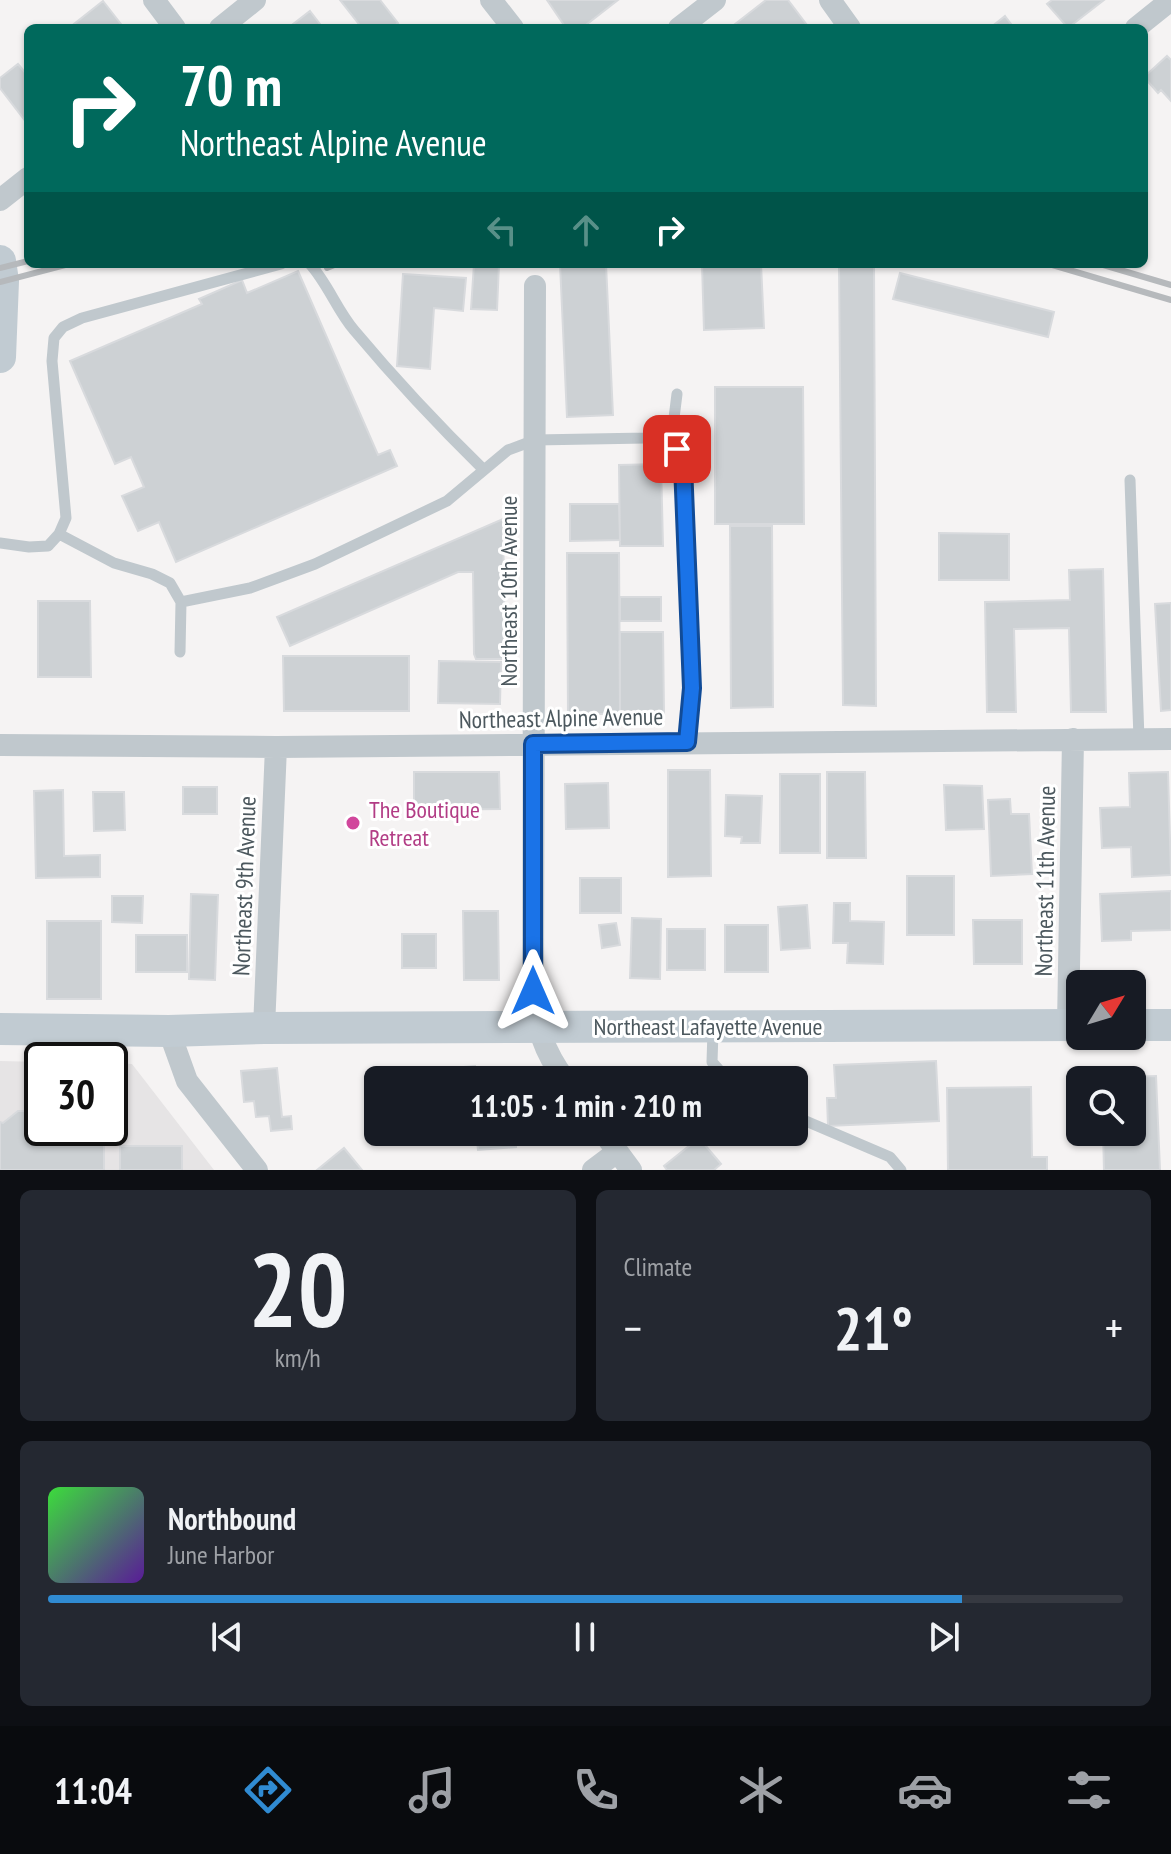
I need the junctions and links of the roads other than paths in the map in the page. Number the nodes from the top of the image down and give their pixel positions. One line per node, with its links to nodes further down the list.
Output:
1 (154, 0): 7 (street)
2 (255, 0): 8 (street)
3 (491, 0): 9 (street)
4 (715, 0): 10 (street)
5 (830, 0): 11 (street)
6 (1171, 0): 12 (street)
7 (172, 24)
8 (225, 24)
9 (510, 24)
10 (684, 24)
11 (847, 24)
12 (1141, 24)
13 (24, 181): 14 (street)
14 (0, 200)
15 (0, 261): 19 (main road)
16 (266, 268): 26 (lane)
17 (314, 268): 24 (lane)
18 (535, 286): 23 (street, Northeast 10th Avenue)
19 (1, 310): 20 (main road)
20 (0, 357)
21 (677, 394): 22 (lane)
22 (672, 434): 23 (lane); 33 (lane)
23 (535, 440): 24 (lane); 34 (street, Northeast 10th Avenue)
24 (484, 470): 28 (lane)
25 (1130, 480): 31 (lane)
26 (59, 534): 27 (lane); 28 (lane)
27 (0, 543)
28 (181, 602): 29 (lane)
29 (180, 652)
30 (1073, 739): 31 (street, Northeast Alpine Avenue); 33 (street, Northeast Alpine Avenue); 37 (street, Northeast 11th Avenue)
31 (1139, 739): 32 (street, Northeast Alpine Avenue)
32 (1171, 739)
33 (687, 742): 34 (street, Northeast Alpine Avenue)
34 (533, 744): 36 (street, Northeast Alpine Avenue); 42 (street, Northeast 10th Avenue)
35 (0, 745): 36 (street, Northeast Alpine Avenue)
36 (276, 747): 43 (street, Northeast 9th Avenue)
37 (1074, 970)
38 (1066, 1025): 41 (main road, Northeast Lafayette Avenue)
39 (1146, 1025): 40 (main road)
40 (1171, 1025)
41 (713, 1026): 42 (main road, Northeast Lafayette Avenue); 47 (lane)
42 (536, 1027): 43 (main road, Northeast Lafayette Avenue); 46 (street, Northeast 10th Avenue)
43 (264, 1028): 45 (main road, Northeast Lafayette Avenue)
44 (0, 1029): 45 (main road, Northeast Lafayette Avenue)
45 (169, 1031): 51 (street)
46 (555, 1066)
47 (716, 1066)
48 (808, 1122): 54 (lane)
49 (613, 1146): 50 (street)
50 (617, 1152): 52 (street); 53 (street)
51 (257, 1170)
52 (593, 1170)
53 (631, 1170)
54 (901, 1170)

